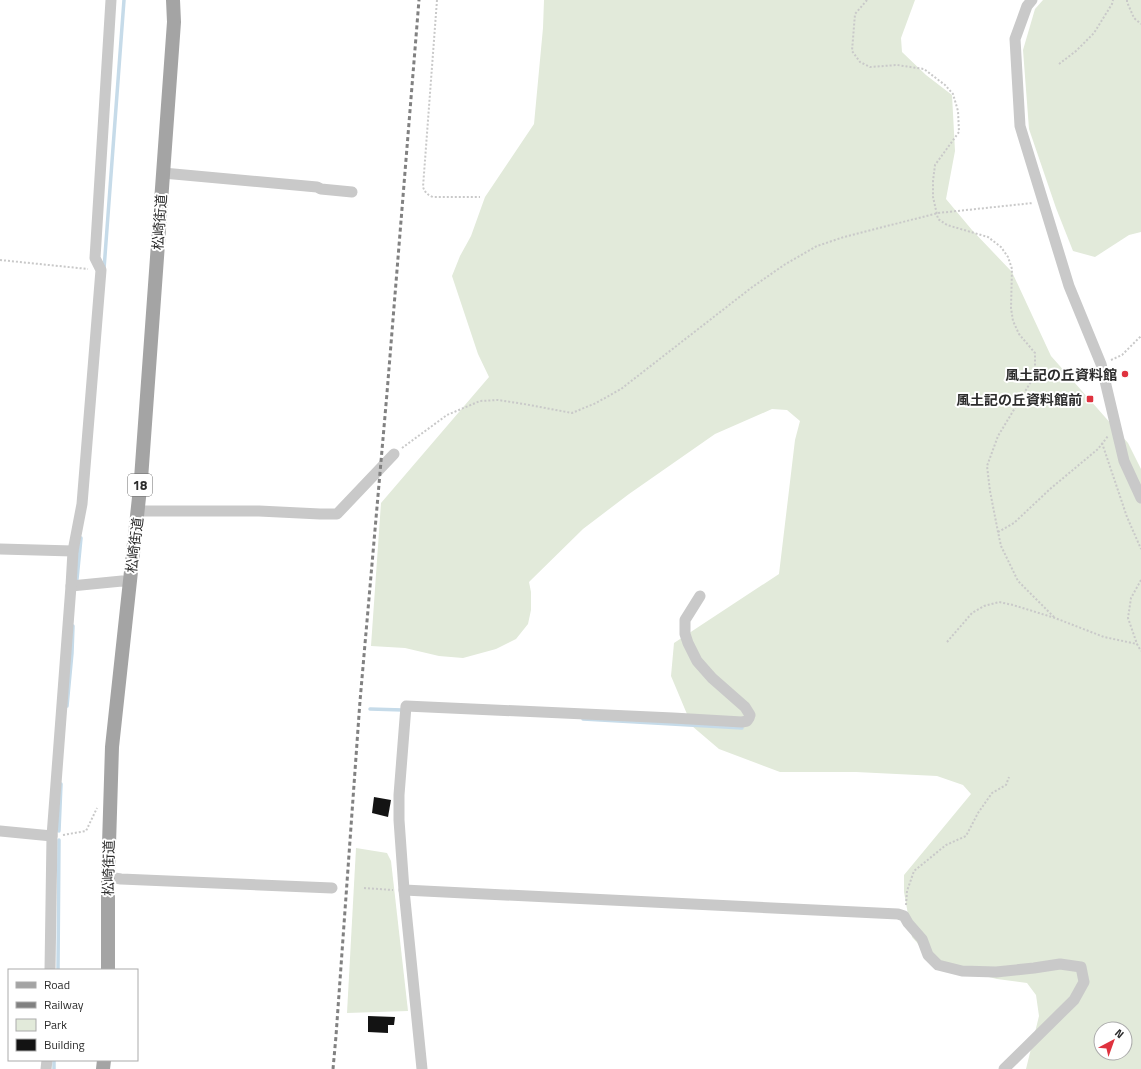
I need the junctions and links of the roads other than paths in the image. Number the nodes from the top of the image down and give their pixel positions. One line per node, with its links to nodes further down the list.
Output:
1 (111, 0): 10 (street)
2 (173, 0): 4 (main road, 松崎街道 / 18)
3 (1032, 0): 7 (street)
4 (163, 173): 5 (street); 8 (main road, 松崎街道 / 18)
5 (352, 192)
6 (394, 454): 8 (street)
7 (1141, 498)
8 (138, 511): 11 (main road, 松崎街道 / 18)
9 (0, 548): 10 (street)
10 (73, 550): 12 (street)
11 (130, 582): 12 (street); 16 (main road, 松崎街道 / 18)
12 (71, 586): 15 (street)
13 (700, 596): 18 (street)
14 (0, 831): 15 (street)
15 (52, 836): 19 (street)
16 (108, 878): 17 (street); 20 (main road, 松崎街道 / 18)
17 (332, 888)
18 (404, 890): 21 (street); 22 (street)
19 (50, 969)
20 (108, 969)
21 (422, 1069)
22 (1004, 1069)

